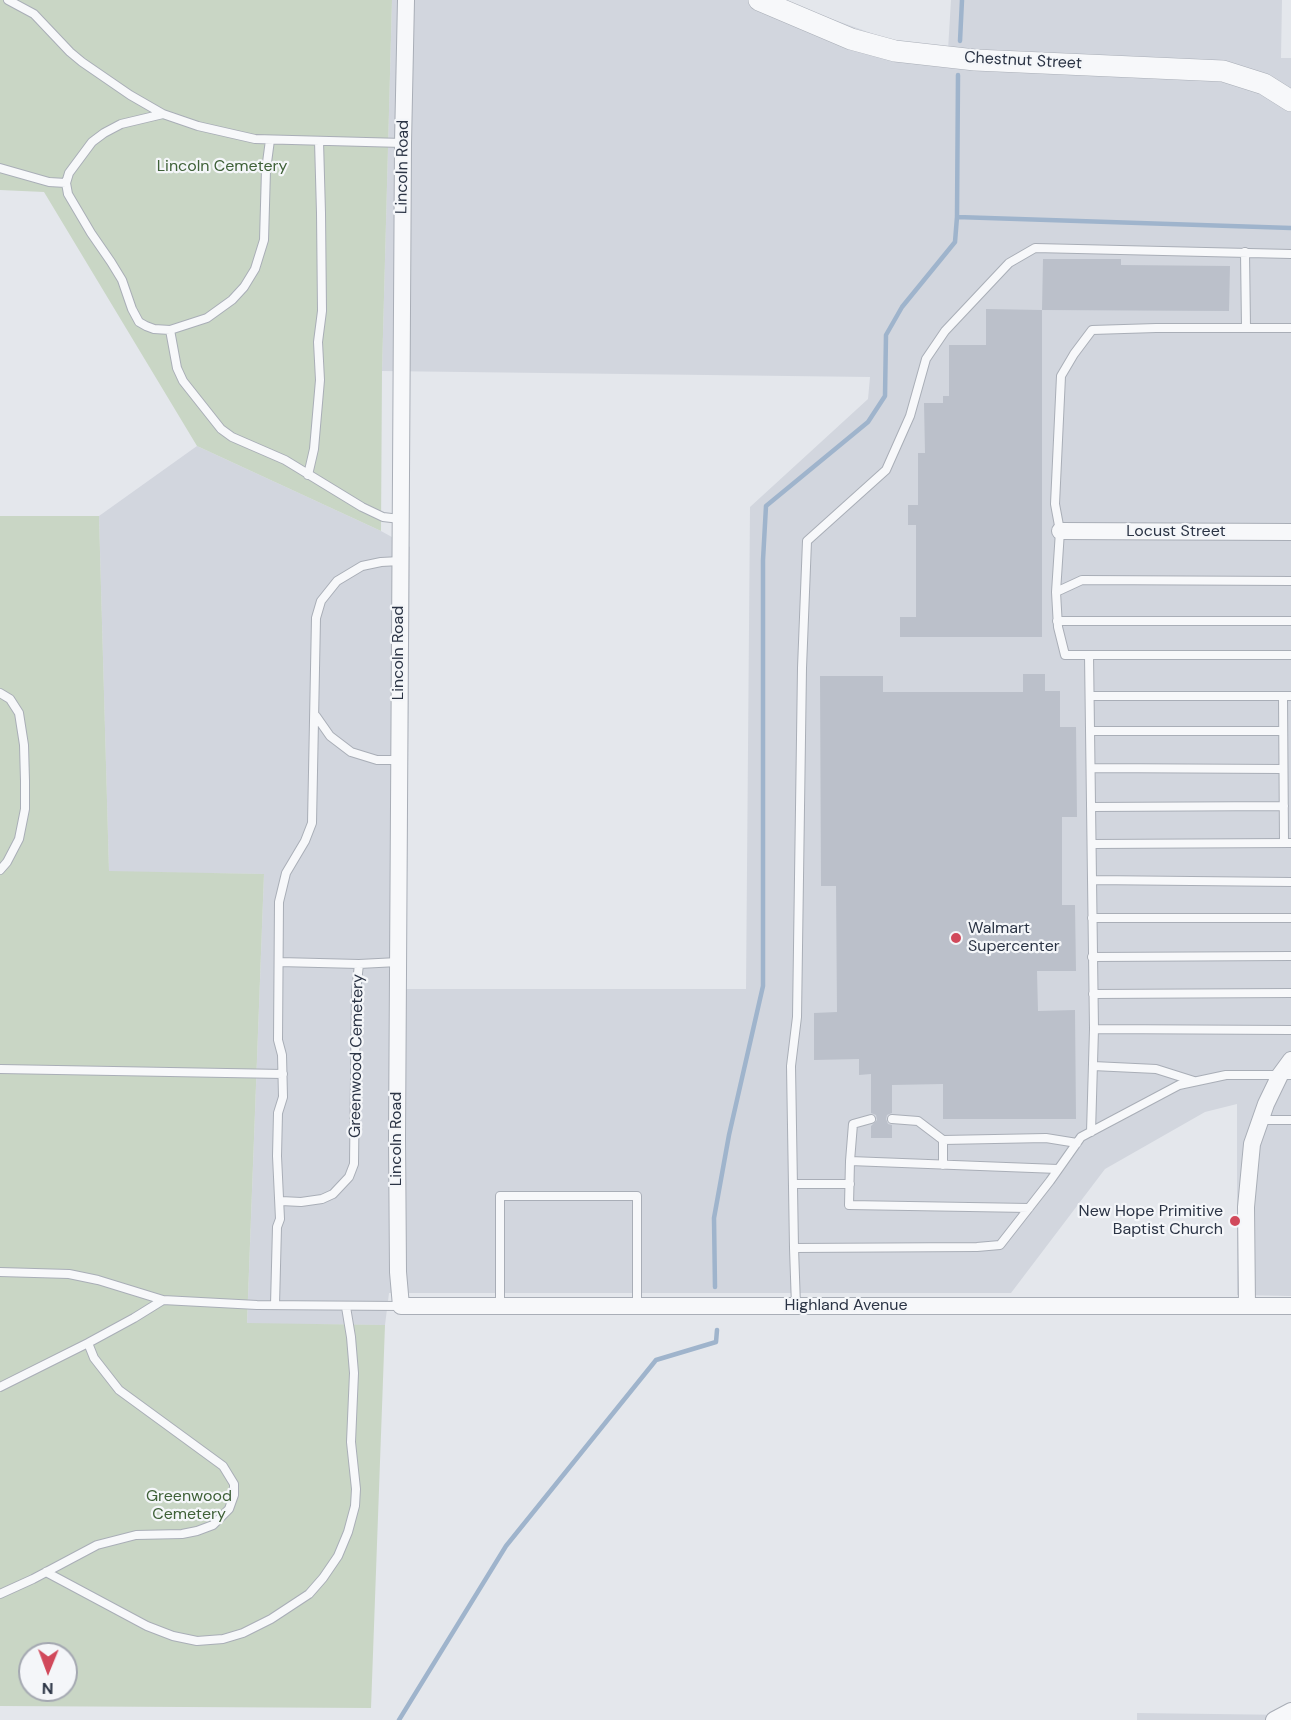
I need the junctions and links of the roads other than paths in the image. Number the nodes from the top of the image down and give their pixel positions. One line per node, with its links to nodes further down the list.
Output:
1 (8, 0): 5 (lane)
2 (406, 0): 8 (street, Lincoln Road)
3 (759, 0): 4 (street, Chestnut Street)
4 (1291, 101)
5 (163, 114): 6 (lane); 10 (lane)
6 (270, 140): 7 (lane); 15 (lane)
7 (319, 141): 8 (lane); 16 (lane)
8 (403, 143): 17 (street, Lincoln Road)
9 (0, 168): 10 (lane)
10 (66, 183): 15 (lane)
11 (1245, 252): 12 (lane); 13 (lane); 70 (lane)
12 (1291, 254)
13 (1245, 327): 14 (lane); 18 (lane)
14 (1291, 328)
15 (170, 330): 16 (lane)
16 (308, 475): 17 (lane)
17 (400, 519): 20 (street, Lincoln Road)
18 (1060, 531): 19 (street, Locust Street); 22 (lane)
19 (1291, 532)
20 (400, 561): 30 (lane); 33 (street, Lincoln Road)
21 (1291, 581): 22 (lane)
22 (1056, 592): 23 (lane)
23 (1057, 621): 24 (lane); 26 (lane)
24 (1291, 621)
25 (1291, 655): 26 (lane)
26 (1089, 656): 28 (lane)
27 (0, 693): 40 (lane)
28 (1090, 696): 29 (lane); 31 (lane)
29 (1287, 696): 32 (lane)
30 (315, 713): 33 (lane); 47 (lane)
31 (1090, 731): 32 (lane); 34 (lane)
32 (1283, 731): 35 (lane)
33 (399, 760): 48 (street, Lincoln Road)
34 (1091, 768): 35 (lane); 37 (lane)
35 (1283, 769): 36 (lane)
36 (1284, 806): 37 (lane); 38 (lane)
37 (1091, 807): 39 (lane)
38 (1287, 843): 39 (lane)
39 (1092, 844): 41 (lane)
40 (0, 870)
41 (1092, 880): 42 (lane); 43 (lane)
42 (1291, 882)
43 (1092, 918): 44 (lane); 46 (lane)
44 (1291, 918)
45 (1291, 956): 46 (lane)
46 (1092, 957): 51 (lane)
47 (279, 962): 49 (lane, Greenwood Cemetery); 57 (lane)
48 (398, 962): 49 (lane, Greenwood Cemetery); 80 (street, Lincoln Road)
49 (359, 964): 72 (lane, Greenwood Cemetery)
50 (1291, 993): 51 (lane)
51 (1093, 994): 52 (lane)
52 (1094, 1029): 53 (lane); 55 (lane)
53 (1291, 1030)
54 (1291, 1060): 58 (street)
55 (1093, 1066): 59 (lane); 64 (lane)
56 (0, 1069): 57 (lane)
57 (283, 1074): 72 (lane)
58 (1286, 1075): 59 (lane); 62 (street)
59 (1195, 1081): 64 (lane)
60 (871, 1119): 67 (lane)
61 (892, 1119): 65 (lane)
62 (1261, 1120): 63 (lane); 82 (street)
63 (1291, 1120)
64 (1091, 1132): 66 (lane)
65 (943, 1140): 66 (lane); 68 (lane)
66 (1077, 1143): 69 (lane)
67 (850, 1161): 68 (lane); 71 (lane)
68 (943, 1165): 69 (lane)
69 (1058, 1169): 73 (lane)
70 (793, 1184): 71 (lane); 74 (lane)
71 (850, 1184): 73 (lane)
72 (280, 1201): 77 (lane)
73 (1029, 1208): 74 (lane)
74 (794, 1248): 81 (lane)
75 (0, 1272): 76 (lane)
76 (163, 1300): 77 (lane); 85 (lane)
77 (274, 1305): 84 (lane)
78 (500, 1305): 79 (street, Highland Avenue); 79 (lane); 80 (street, Highland Avenue)
79 (637, 1305): 81 (street, Highland Avenue)
80 (401, 1306): 84 (lane)
81 (796, 1306): 82 (street, Highland Avenue)
82 (1247, 1306): 83 (street, Highland Avenue)
83 (1291, 1306)
84 (346, 1307): 87 (lane)
85 (88, 1343): 86 (lane); 87 (lane)
86 (0, 1387)
87 (46, 1572): 88 (lane)
88 (0, 1594)
89 (1291, 1711): 90 (street)
90 (1274, 1720)

